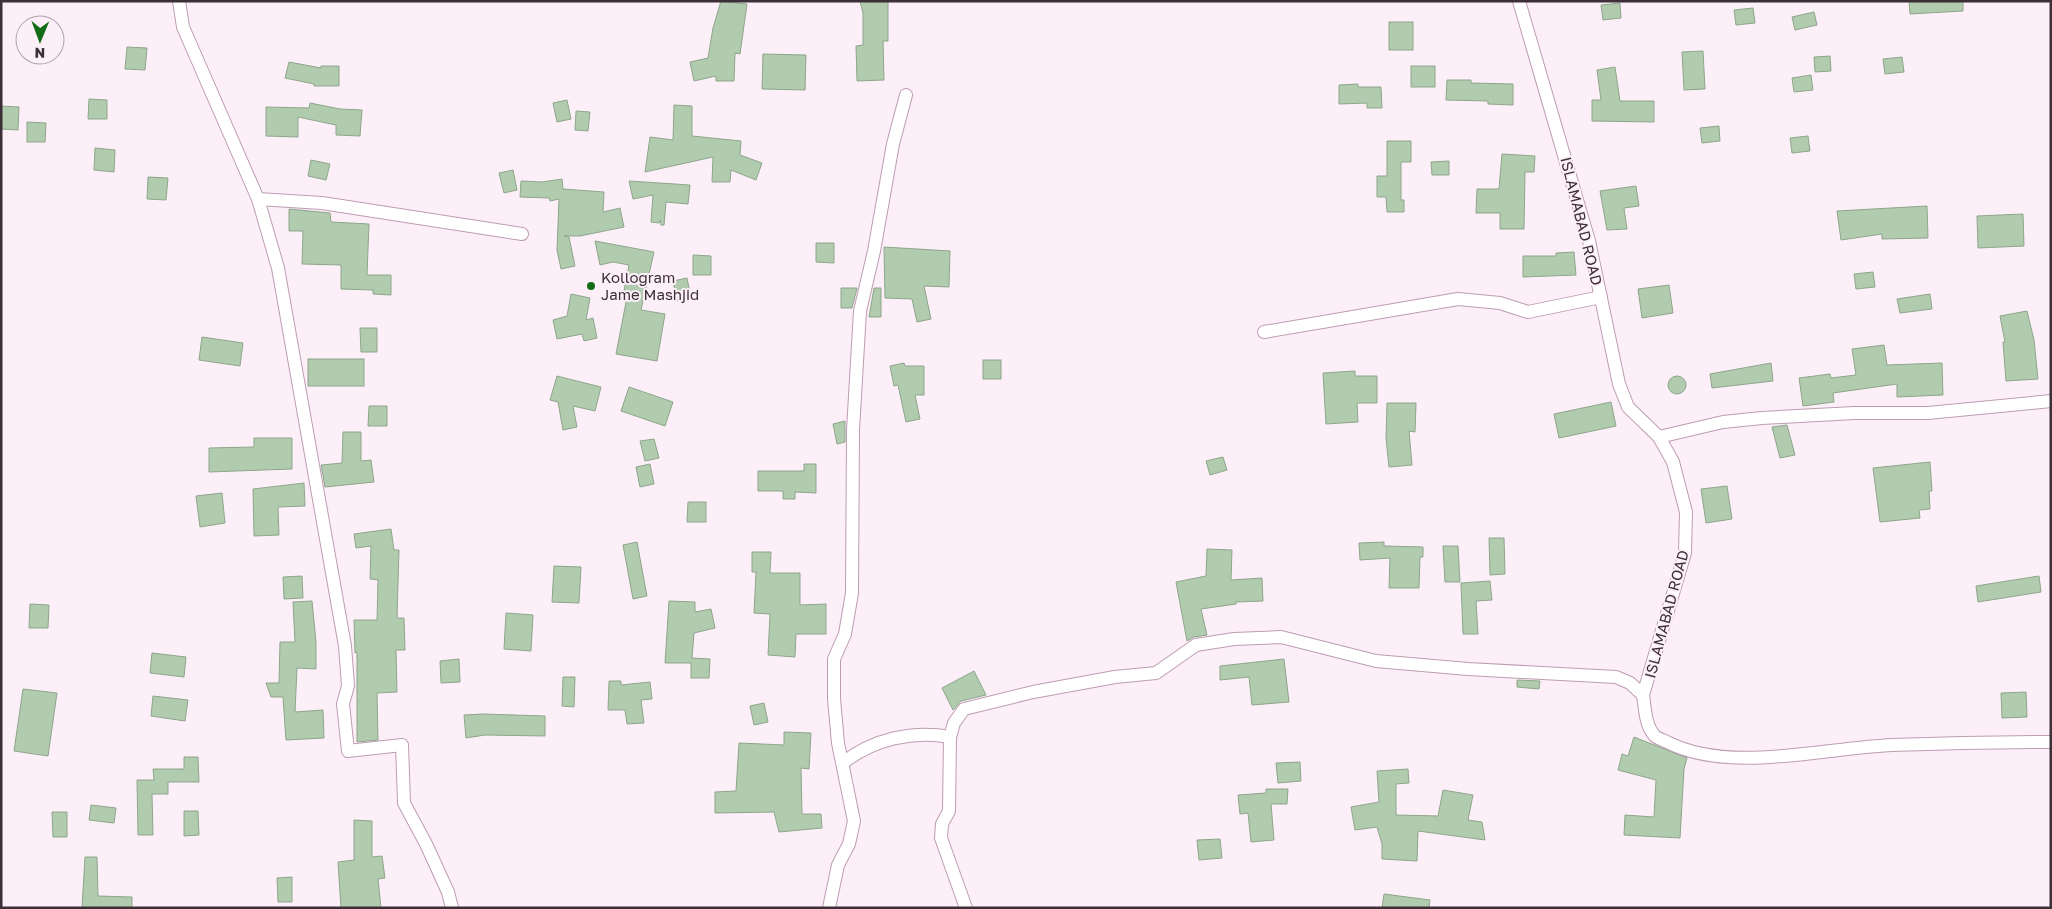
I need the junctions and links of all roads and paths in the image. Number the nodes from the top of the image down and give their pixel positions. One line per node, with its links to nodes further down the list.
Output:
1 (179, 1): 4 (street)
2 (1519, 1): 6 (street, ISLAMABAD ROAD)
3 (906, 95): 13 (street)
4 (258, 199): 5 (street); 14 (street)
5 (522, 234)
6 (1601, 297): 7 (street); 9 (street, ISLAMABAD ROAD)
7 (1264, 332)
8 (2051, 401): 9 (street)
9 (1659, 437): 10 (street, ISLAMABAD ROAD)
10 (1643, 695): 11 (street); 12 (street, ISLAMABAD ROAD)
11 (950, 737): 13 (street); 16 (street)
12 (2051, 742)
13 (843, 763): 15 (street)
14 (452, 908)
15 (829, 908)
16 (966, 908)

